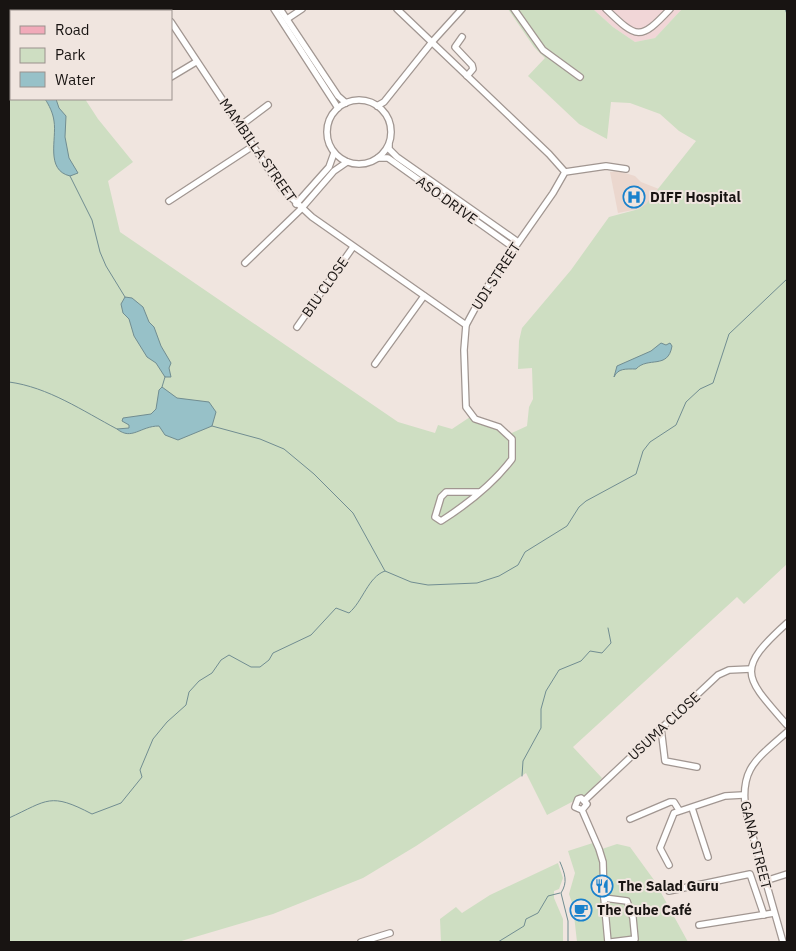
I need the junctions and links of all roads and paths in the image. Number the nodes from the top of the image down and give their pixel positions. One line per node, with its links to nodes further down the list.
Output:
1 (274, 9): 20 (street)
2 (280, 9): 9 (street)
3 (302, 9): 9 (street)
4 (397, 9): 12 (street)
5 (462, 9): 12 (street)
6 (514, 9): 16 (street)
7 (606, 9): 8 (street)
8 (670, 9)
9 (287, 19): 17 (street)
10 (172, 24): 13 (street, MAMBILLA STREET)
11 (462, 37): 15 (street)
12 (432, 42): 15 (street); 19 (street)
13 (196, 62): 14 (street); 21 (street, MAMBILLA STREET)
14 (172, 76)
15 (467, 76): 28 (street)
16 (580, 77)
17 (346, 103): 19 (street); 20 (street)
18 (268, 106): 21 (street)
19 (377, 106): 22 (street)
20 (338, 108): 24 (street)
21 (240, 126): 23 (street, MAMBILLA STREET)
22 (389, 144): 25 (street); 31 (street, ASO DRIVE)
23 (253, 146): 29 (street); 30 (street, MAMBILLA STREET)
24 (334, 152): 26 (street); 30 (street)
25 (378, 158): 26 (street); 31 (street, ASO DRIVE)
26 (347, 162): 30 (street)
27 (626, 169): 28 (street)
28 (565, 172): 31 (street, UDI STREET)
29 (169, 202)
30 (299, 207): 32 (street, MAMBILLA STREET); 33 (street)
31 (516, 245): 35 (street, UDI STREET)
32 (353, 247): 34 (street, MAMBILLA STREET); 36 (street, BIU CLOSE)
33 (246, 263)
34 (424, 296): 35 (street, MAMBILLA STREET); 37 (street)
35 (466, 325): 38 (street, UDI STREET)
36 (297, 328)
37 (376, 364)
38 (479, 492): 38 (street)
39 (787, 623): 40 (street)
40 (751, 669): 41 (street); 42 (street, USUMA CLOSE)
41 (787, 725)
42 (661, 728): 44 (street); 46 (street, USUMA CLOSE)
43 (787, 732): 45 (street, GANA STREET)
44 (697, 767)
45 (743, 795): 47 (street); 56 (street, GANA STREET)
46 (585, 800): 48 (street, USUMA CLOSE); 48 (street, USUMA CLOSE)
47 (692, 808): 49 (street); 53 (street)
48 (582, 810): 58 (street)
49 (680, 810): 50 (street); 51 (street)
50 (630, 819)
51 (660, 848): 52 (street); 54 (street)
52 (654, 851)
53 (708, 857)
54 (669, 865)
55 (787, 874): 56 (street)
56 (765, 881): 59 (street, GANA STREET)
57 (669, 892): 60 (street)
58 (604, 898): 64 (street); 64 (street)
59 (774, 913): 60 (street); 65 (street, GANA STREET)
60 (764, 915): 61 (street)
61 (699, 926)
62 (390, 934): 63 (street)
63 (361, 942)
64 (609, 942)
65 (783, 942)

